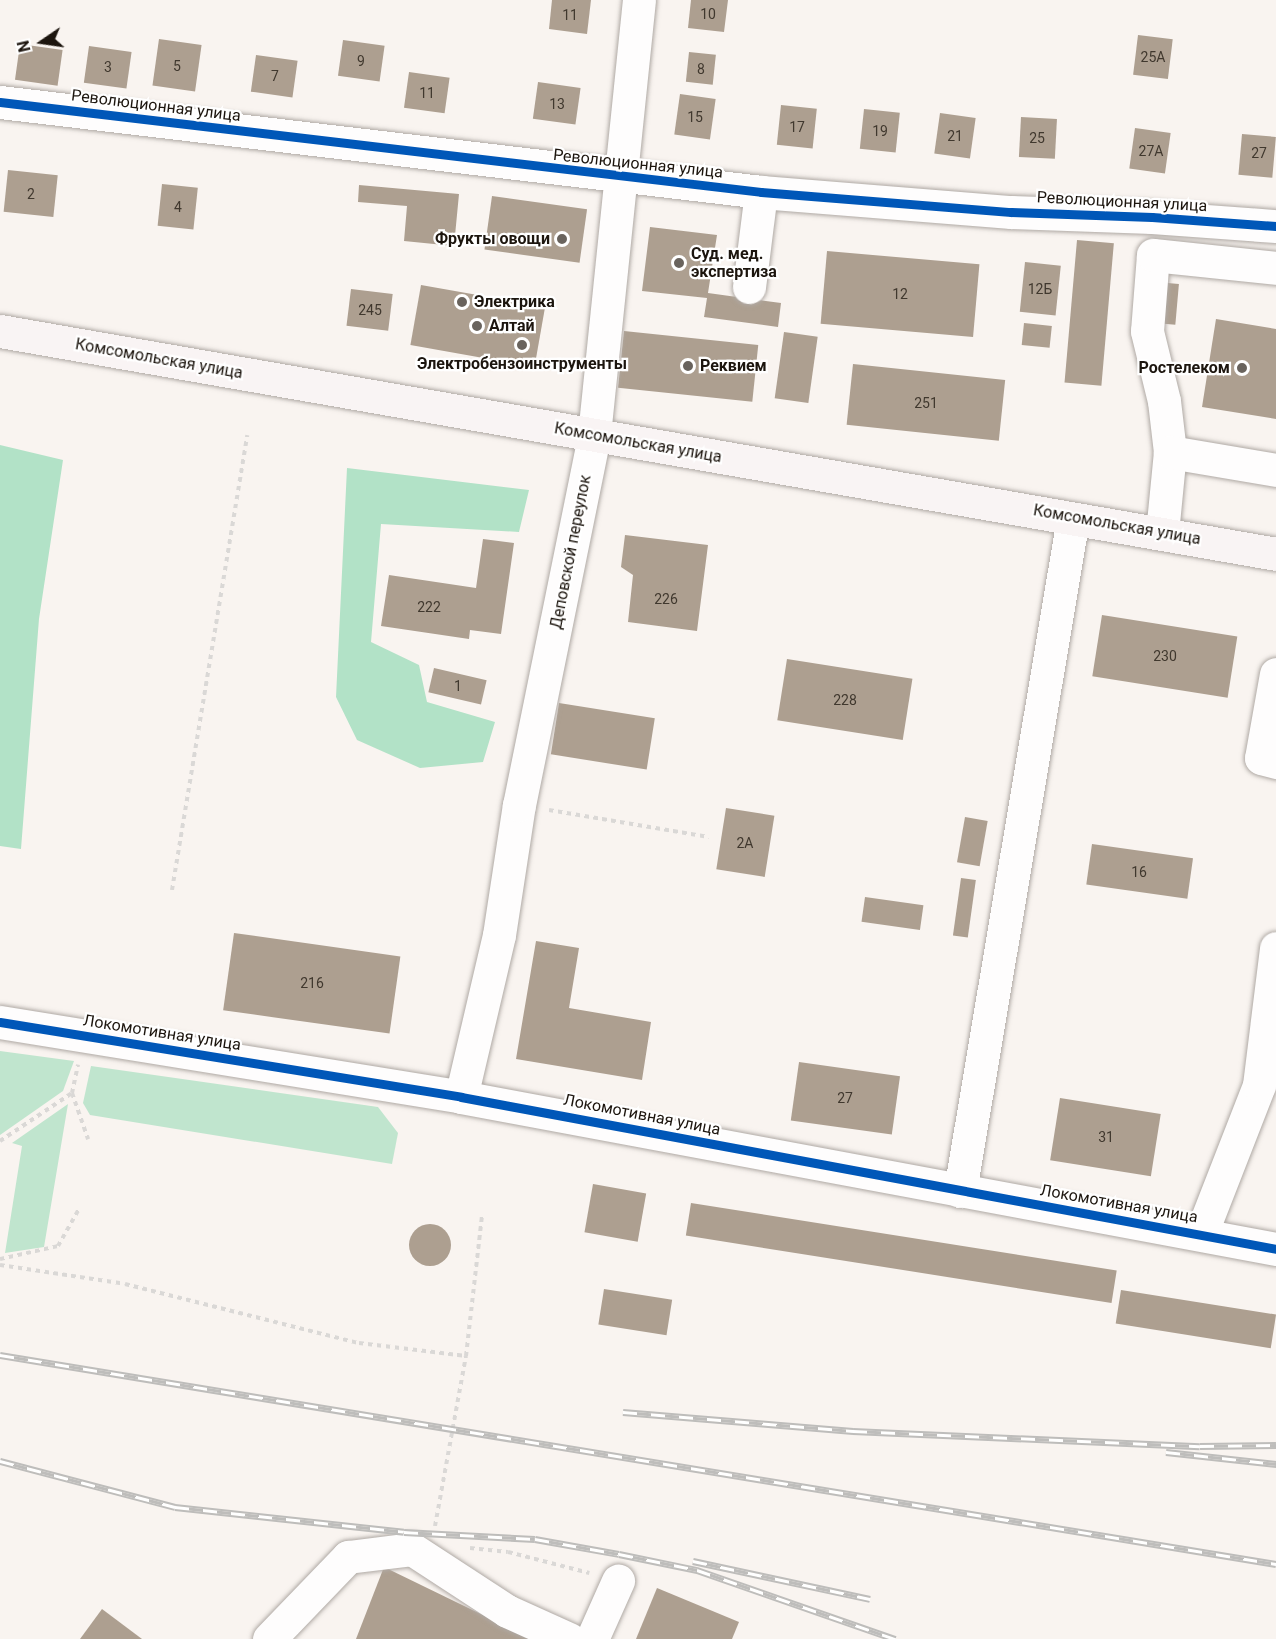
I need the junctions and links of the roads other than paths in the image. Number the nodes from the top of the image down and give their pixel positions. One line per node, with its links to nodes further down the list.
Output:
1 (639, 0): 3 (street, Деповской переулок)
2 (0, 102): 3 (street, Революционная улица)
3 (620, 178): 4 (street, Революционная улица); 9 (street, Деповской переулок)
4 (761, 192): 5 (street, Революционная улица); 7 (street)
5 (1276, 226)
6 (1276, 268): 10 (street)
7 (749, 287)
8 (0, 331): 9 (main road, Комсомольская улица)
9 (594, 435): 12 (main road, Комсомольская улица); 19 (street, Деповской переулок)
10 (1170, 452): 11 (street); 13 (street)
11 (1276, 470)
12 (1073, 518): 13 (main road, Комсомольская улица); 20 (street)
13 (1162, 533): 14 (main road, Комсомольская улица)
14 (1276, 554)
15 (1276, 674): 16 (street)
16 (1276, 762)
17 (1276, 948): 21 (street)
18 (0, 1022): 19 (street, Локомотивная улица)
19 (461, 1097): 20 (street, Локомотивная улица)
20 (960, 1191): 21 (street, Локомотивная улица)
21 (1201, 1234): 22 (street, Локомотивная улица)
22 (1276, 1249)
23 (618, 1581): 26 (street)
24 (269, 1639): 25 (street)
25 (569, 1639)
26 (592, 1639)

